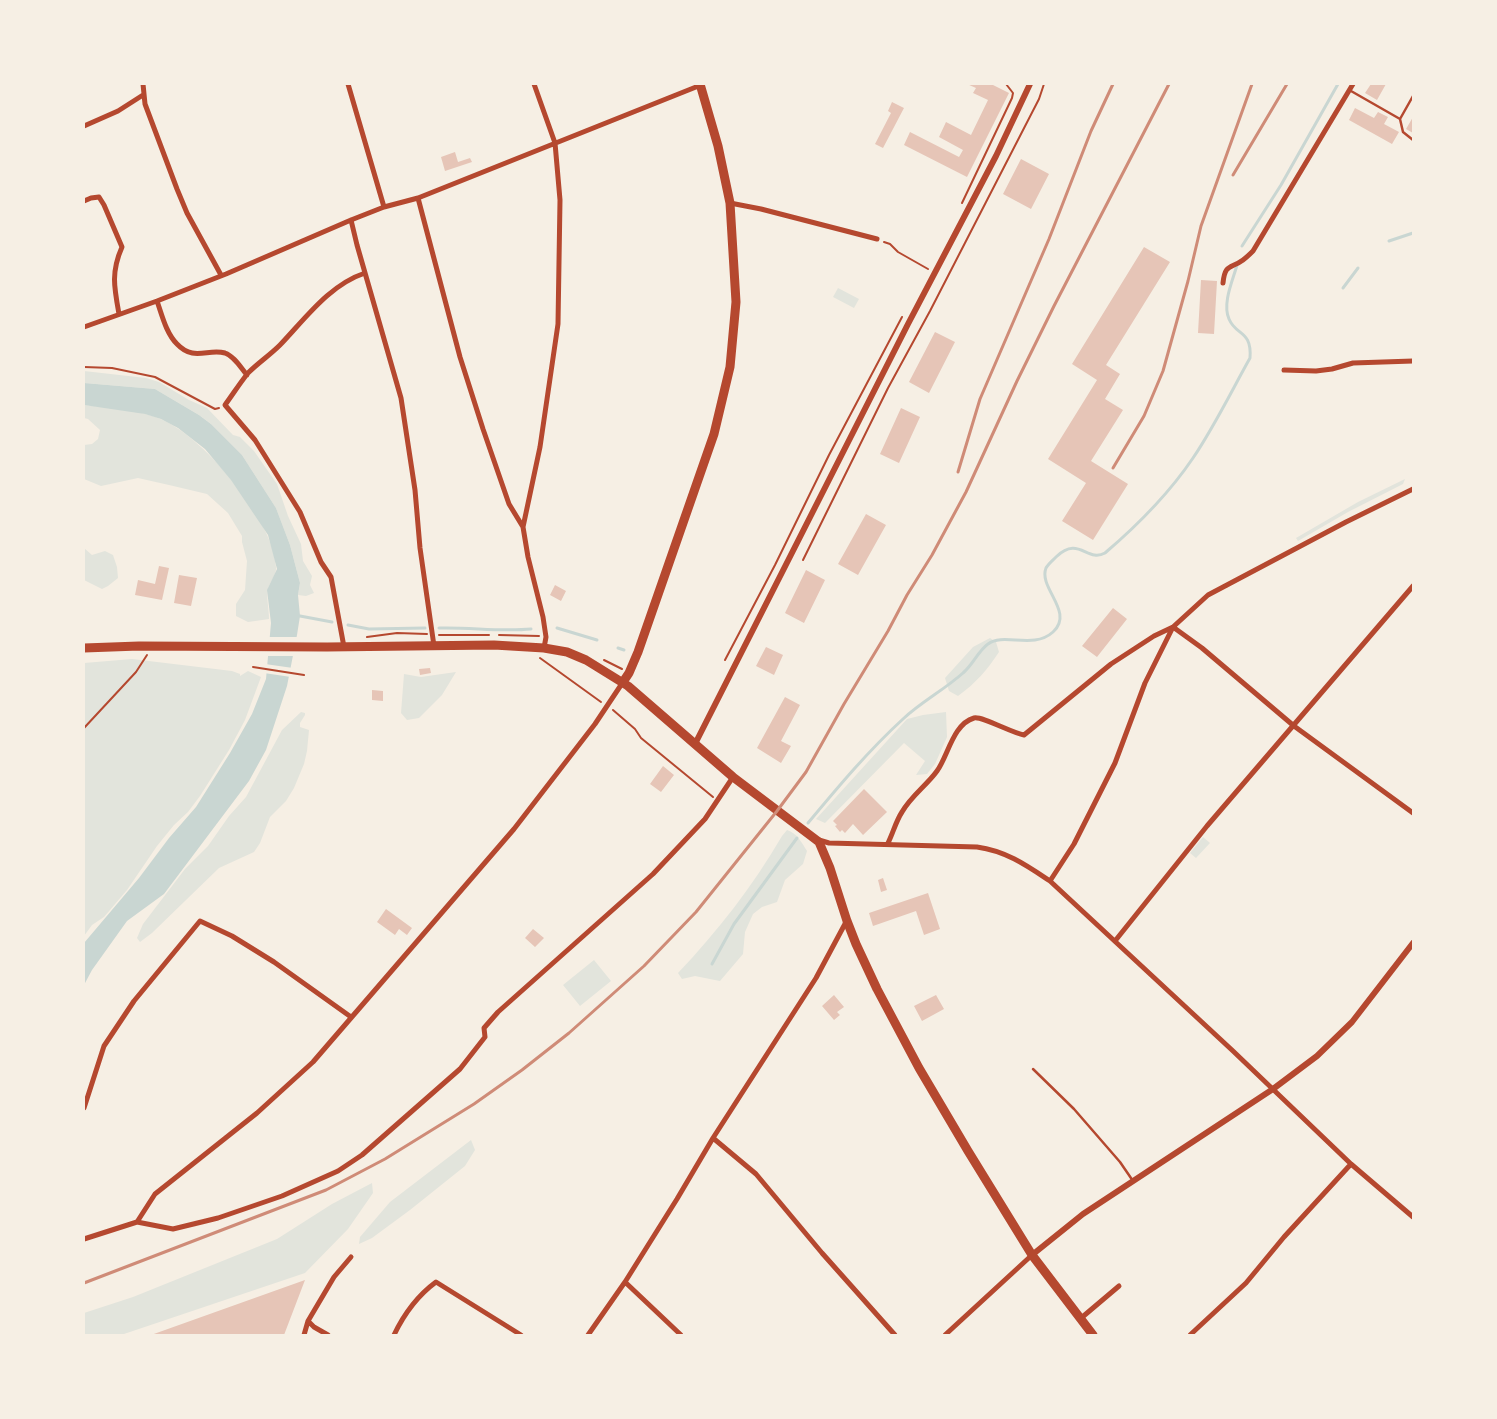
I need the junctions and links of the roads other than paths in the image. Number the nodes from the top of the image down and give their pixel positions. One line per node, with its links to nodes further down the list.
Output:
1 (143, 84): 8 (street)
2 (348, 84): 17 (street)
3 (534, 84): 13 (street)
4 (702, 84): 13 (street); 16 (main road)
5 (1029, 84): 39 (street)
6 (1353, 84): 7 (street)
7 (1349, 90): 10 (lane); 22 (street)
8 (143, 96): 11 (street); 21 (street)
9 (1413, 96): 10 (lane)
10 (1400, 119): 12 (lane)
11 (84, 126)
12 (1413, 140)
13 (554, 143): 14 (street); 30 (street)
14 (418, 198): 17 (street); 30 (street)
15 (84, 202): 24 (street)
16 (730, 203): 19 (street); 37 (main road)
17 (384, 207): 18 (street)
18 (351, 220): 20 (street); 21 (street)
19 (877, 239)
20 (365, 273): 28 (street); 33 (street)
21 (221, 275): 23 (street)
22 (1222, 282)
23 (156, 301): 24 (street); 28 (street)
24 (119, 314): 25 (street)
25 (84, 327)
26 (1413, 361): 27 (street)
27 (1284, 370)
28 (247, 375): 34 (street)
29 (1413, 489): 32 (street)
30 (523, 527): 36 (street)
31 (1413, 586): 38 (street)
32 (1173, 627): 38 (street); 43 (street); 44 (street)
33 (434, 646): 34 (main road); 36 (main road)
34 (344, 647): 35 (main road)
35 (84, 648)
36 (544, 648): 37 (main road)
37 (623, 682): 39 (main road); 48 (street)
38 (1294, 726): 41 (street); 46 (street)
39 (695, 744): 40 (main road)
40 (733, 777): 42 (main road); 56 (street)
41 (1413, 813)
42 (814, 838): 43 (street); 45 (main road)
43 (888, 844): 44 (street)
44 (1050, 881): 46 (street)
45 (847, 921): 52 (street); 58 (main road)
46 (1115, 941): 50 (street)
47 (1413, 943): 50 (street)
48 (351, 1017): 51 (street); 56 (street)
49 (1032, 1069): 54 (lane)
50 (1273, 1089): 53 (street); 54 (street)
51 (84, 1108)
52 (713, 1138): 60 (street); 70 (street)
53 (1351, 1164): 55 (street); 73 (street)
54 (1134, 1182): 58 (street)
55 (1413, 1217)
56 (136, 1222): 57 (street)
57 (84, 1238)
58 (1032, 1255): 62 (main road); 71 (street)
59 (351, 1257): 63 (street)
60 (625, 1282): 68 (street); 69 (street)
61 (1119, 1286): 62 (street)
62 (1080, 1319): 72 (main road)
63 (308, 1321): 64 (street); 65 (street)
64 (304, 1335)
65 (328, 1335)
66 (394, 1335): 67 (street)
67 (521, 1335)
68 (588, 1335)
69 (681, 1335)
70 (895, 1335)
71 (945, 1335)
72 (1093, 1335)
73 (1190, 1335)

